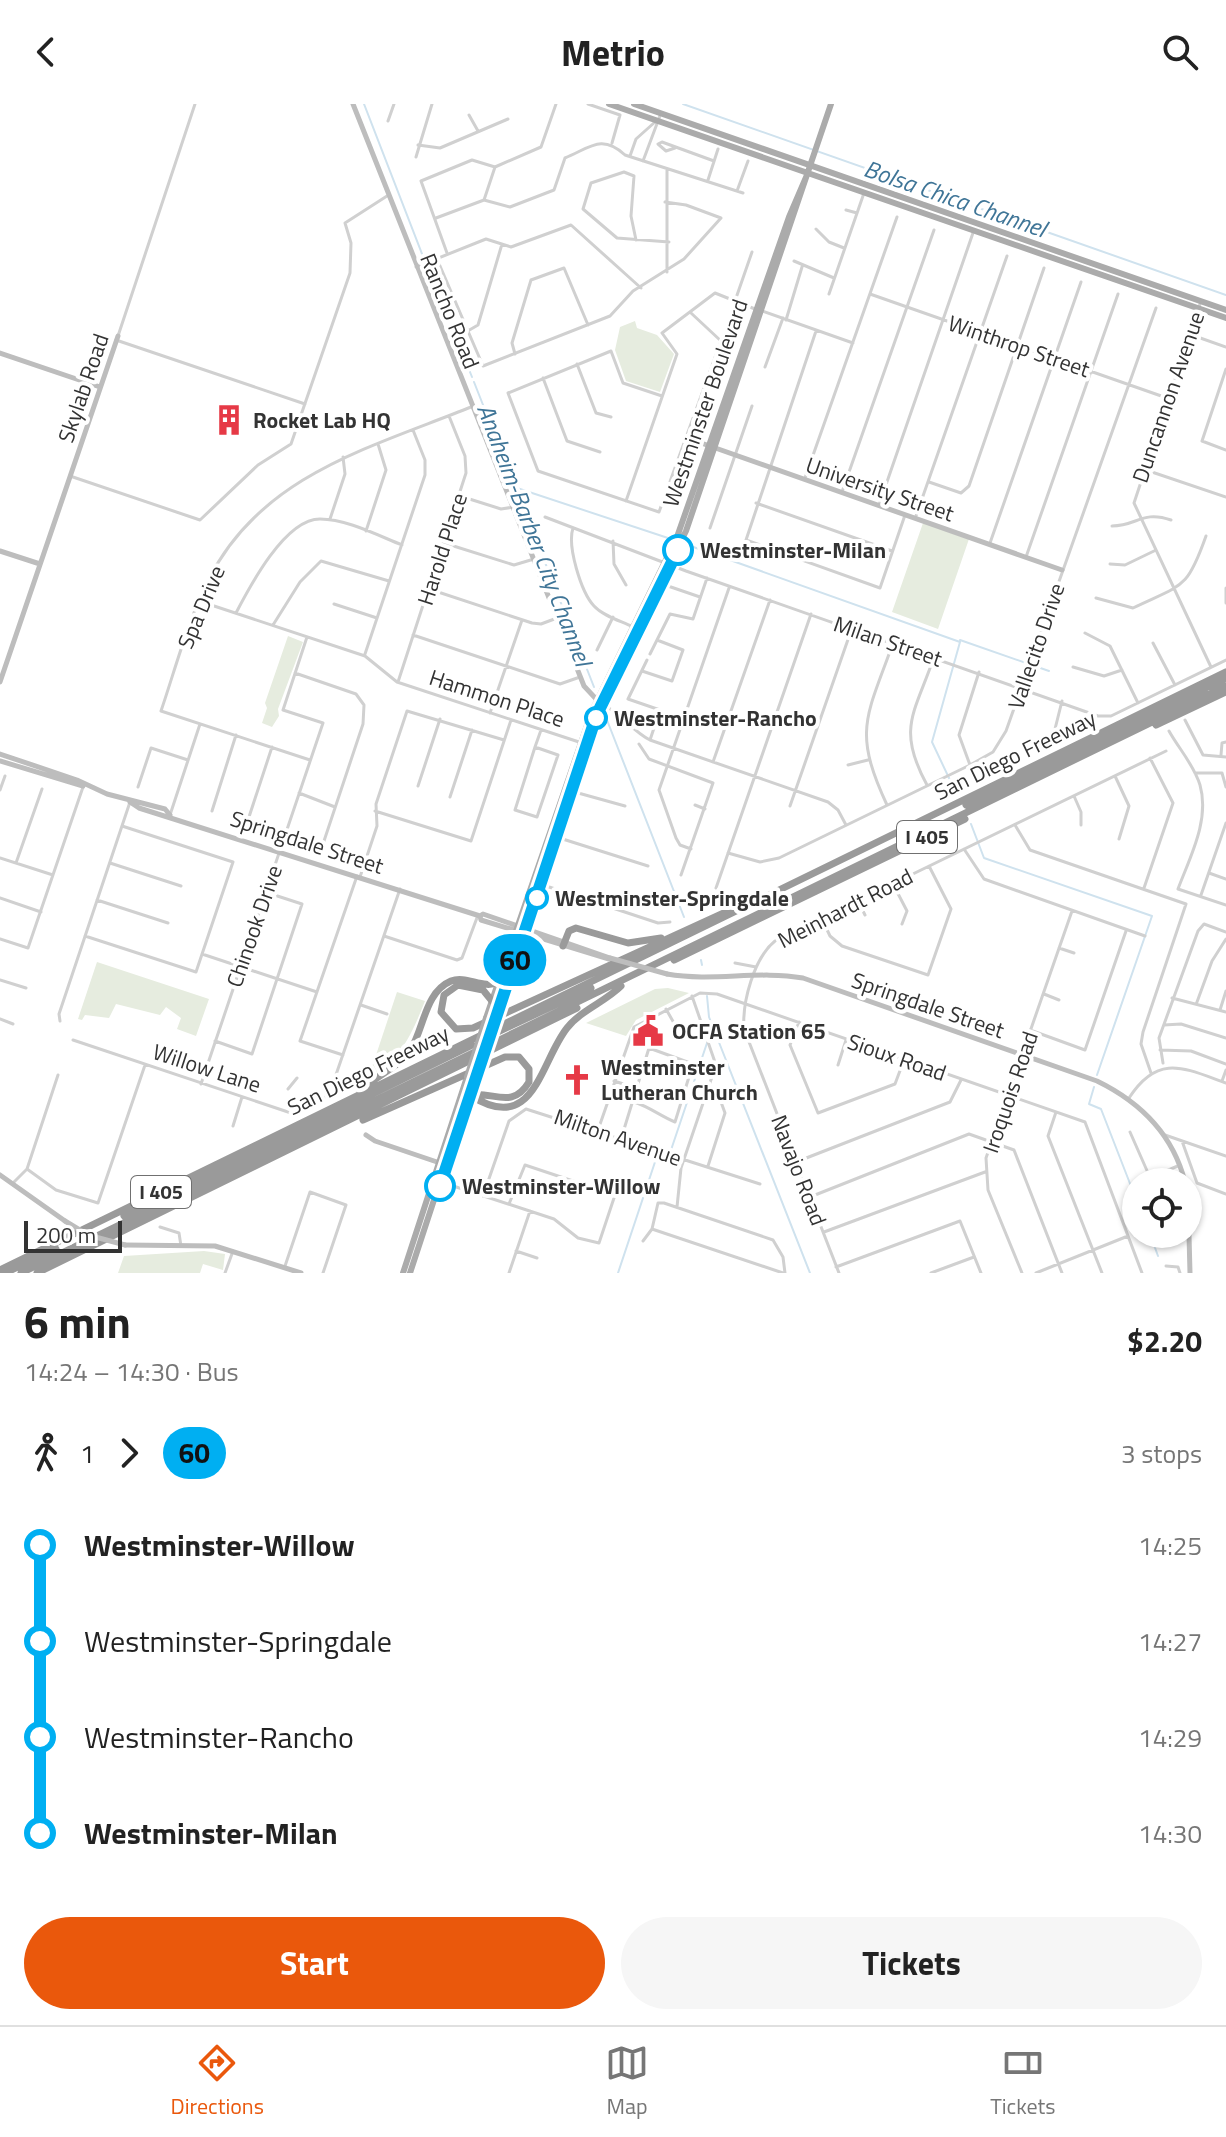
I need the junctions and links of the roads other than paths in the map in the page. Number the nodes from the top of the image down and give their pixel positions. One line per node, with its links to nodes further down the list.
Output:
1 (195, 104): 78 (street, Skylab Road)
2 (353, 104): 32 (street, Rancho Road)
3 (394, 104): 13 (street)
4 (432, 104): 16 (street)
5 (556, 104): 25 (street)
6 (588, 104): 15 (street)
7 (609, 104): 11 (main road)
8 (634, 104): 11 (main road)
9 (831, 104): 24 (main road, Westminster Boulevard)
10 (469, 115): 14 (street)
11 (660, 117): 19 (street); 21 (street); 24 (main road); 27 (main road)
12 (508, 119): 14 (street)
13 (388, 121)
14 (478, 131): 16 (street)
15 (612, 143): 19 (street); 33 (street)
16 (418, 145): 20 (street)
17 (675, 148): 22 (street)
18 (718, 149): 22 (street)
19 (630, 156): 21 (street)
20 (416, 157)
21 (643, 161): 26 (street)
22 (714, 161): 28 (street)
23 (748, 161): 29 (street)
24 (809, 166): 27 (main road, Westminster Boulevard); 37 (main road)
25 (495, 167): 33 (street); 39 (street)
26 (667, 169): 28 (street); 34 (street)
27 (807, 175): 31 (main road); 67 (main road, Westminster Boulevard)
28 (708, 180): 29 (street)
29 (737, 191): 30 (street)
30 (743, 193)
31 (864, 193): 36 (street); 42 (main road)
32 (387, 196): 53 (street, Rancho Road); 96 (street)
33 (484, 200): 39 (street)
34 (665, 202): 45 (street); 56 (street)
35 (846, 210): 36 (street)
36 (857, 213): 47 (street)
37 (950, 214): 42 (main road); 43 (main road)
38 (897, 217): 61 (street)
39 (436, 218): 49 (street)
40 (816, 229): 47 (street)
41 (934, 230): 65 (street)
42 (974, 230): 43 (main road); 64 (main road); 72 (street)
43 (1007, 234): 64 (main road)
44 (636, 240): 44 (street); 45 (street)
45 (669, 242): 56 (street)
46 (502, 244): 49 (street); 59 (street); 75 (street)
47 (844, 248): 57 (street)
48 (752, 252): 63 (street)
49 (448, 255): 51 (street)
50 (1007, 256): 76 (street)
51 (437, 259): 53 (street); 75 (street)
52 (794, 261): 54 (street)
53 (415, 267): 98 (street, Rancho Road)
54 (802, 267): 57 (street); 71 (street)
55 (1044, 268): 80 (street)
56 (667, 272): 59 (street)
57 (834, 278): 60 (street)
58 (1081, 282): 84 (street)
59 (641, 288): 73 (street)
60 (829, 294)
61 (870, 294): 65 (street, Winthrop Street); 79 (street)
62 (1118, 294): 88 (street)
63 (735, 301): 67 (street); 69 (street)
64 (1200, 304): 68 (main road); 70 (main road); 77 (street, Duncannon Avenue)
65 (907, 307): 72 (street, Winthrop Street); 114 (street)
66 (1156, 308): 90 (street, Vallecito Drive)
67 (760, 310): 71 (street); 104 (main road, Westminster Boulevard)
68 (1226, 310)
69 (691, 313): 93 (street); 102 (street)
70 (1226, 318)
71 (784, 319): 74 (street); 86 (street)
72 (943, 320): 76 (street, Winthrop Street); 119 (street)
73 (588, 325): 83 (street); 83 (street)
74 (816, 331): 79 (street); 109 (street)
75 (466, 332): 83 (street)
76 (980, 333): 80 (street, Winthrop Street); 113 (street)
77 (1189, 334): 81 (street); 94 (street, Duncannon Avenue)
78 (117, 338): 91 (street, Skylab Road); 96 (street)
79 (853, 343): 112 (street)
80 (1017, 346): 84 (street, Winthrop Street); 113 (street)
81 (1226, 347)
82 (0, 353): 91 (street)
83 (515, 354)
84 (1054, 359): 88 (street, Winthrop Street); 134 (street)
85 (577, 364): 89 (street); 93 (street); 100 (street)
86 (765, 367)
87 (1226, 369): 92 (street)
88 (1091, 371): 90 (street, Winthrop Street); 139 (street)
89 (543, 378): 106 (street); 117 (street)
90 (1129, 385): 94 (street, Winthrop Street); 144 (street, Vallecito Drive)
91 (100, 387): 111 (street, Skylab Road)
92 (1217, 395): 95 (street); 105 (street)
93 (662, 396): 117 (street)
94 (1167, 398): 110 (street, Duncannon Avenue)
95 (1226, 399)
96 (305, 404): 111 (street)
97 (752, 406): 107 (street)
98 (471, 407): 99 (street, Spa Drive); 120 (street, Rancho Road)
99 (449, 416): 101 (street, Spa Drive); 115 (street, Harold Place)
100 (611, 417)
101 (413, 430): 103 (street, Spa Drive); 135 (street)
102 (687, 438): 104 (street, University Street); 117 (street)
103 (378, 444): 108 (street, Spa Drive); 130 (street)
104 (713, 447): 107 (street, University Street); 141 (main road, Westminster Boulevard)
105 (1226, 450)
106 (600, 452)
107 (735, 455): 109 (street, University Street); 129 (street)
108 (343, 457): 125 (street); 156 (street, Spa Drive)
109 (769, 467): 112 (street, University Street); 118 (street)
110 (1143, 469): 116 (street); 124 (street, Duncannon Avenue)
111 (70, 476): 142 (street, Skylab Road)
112 (805, 479): 114 (street, University Street)
113 (928, 482): 123 (street)
114 (842, 492): 119 (street, University Street)
115 (460, 496): 120 (street); 133 (street, Harold Place)
116 (1226, 497)
117 (626, 501)
118 (756, 503): 137 (street); 137 (street)
119 (879, 505): 121 (street, University Street)
120 (514, 507): 140 (street, Rancho Road)
121 (906, 515): 123 (street, University Street); 137 (street)
122 (545, 517): 128 (street, Milan Street)
123 (916, 518): 134 (street, University Street)
124 (1138, 518): 126 (street); 127 (street); 138 (street, Duncannon Avenue)
125 (329, 520): 130 (street); 159 (street)
126 (1171, 520)
127 (1112, 526)
128 (573, 527): 132 (street, Milan Street); 161 (street)
129 (710, 528)
130 (366, 531): 135 (street)
131 (1206, 536): 152 (street)
132 (613, 541): 141 (street, Milan Street); 147 (street)
133 (444, 543): 140 (street); 151 (street, Harold Place)
134 (989, 544): 139 (street, University Street)
135 (402, 545): 146 (street)
136 (0, 551): 142 (street)
137 (892, 551)
138 (1154, 551): 143 (street); 152 (street, Duncannon Avenue)
139 (1026, 557): 144 (street, University Street)
140 (534, 559): 163 (street, Rancho Road)
141 (668, 563): 145 (street, Milan Street); 166 (main road, Westminster Boulevard); 196 (main road, Westminster Boulevard)
142 (40, 564): 190 (street, Skylab Road)
143 (1110, 564)
144 (1062, 570): 193 (street, Vallecito Drive)
145 (707, 578): 149 (street, Milan Street); 153 (street)
146 (389, 581): 162 (street); 165 (street)
147 (626, 585)
148 (668, 586): 153 (street)
149 (729, 586): 155 (street, Milan Street); 215 (street)
150 (1226, 588): 157 (street)
151 (429, 589): 164 (street); 169 (street, Harold Place)
152 (1173, 589): 154 (street); 182 (street, Duncannon Avenue)
153 (700, 597): 171 (street)
154 (1096, 598)
155 (770, 600): 160 (street, Milan Street); 224 (street)
156 (199, 601): 159 (street); 202 (street, Spa Drive)
157 (1226, 603)
158 (334, 604): 162 (street)
159 (236, 613): 165 (street)
160 (811, 614): 167 (street, Milan Street); 230 (street)
161 (613, 617): 166 (street); 174 (street)
162 (377, 618): 176 (street)
163 (557, 618): 164 (street); 188 (street, Rancho Road)
164 (522, 620): 180 (street)
165 (273, 625): 170 (street)
166 (633, 627): 196 (main road, Westminster Boulevard)
167 (852, 628): 172 (street, Milan Street); 241 (street)
168 (1085, 633): 184 (street)
169 (413, 635): 180 (street); 191 (street, Harold Place)
170 (307, 637): 176 (street); 187 (street)
171 (657, 640): 175 (street); 183 (street)
172 (893, 643): 177 (street, Milan Street); 222 (street)
173 (1153, 643): 192 (street)
174 (597, 650)
175 (650, 654)
176 (365, 656): 191 (street)
177 (934, 657): 185 (street, Milan Street); 235 (street)
178 (647, 660): 183 (street)
179 (1226, 660): 182 (street, Milan Street)
180 (506, 667): 188 (street); 198 (street)
181 (1073, 667): 184 (street)
182 (1211, 667): 192 (street, Milan Street)
183 (642, 670): 208 (street)
184 (1122, 670): 197 (street)
185 (979, 672): 193 (street, Milan Street); 226 (street)
186 (1226, 672): 291 (highway, San Diego Freeway / I 405)
187 (295, 673): 221 (street, Chinook Drive); 250 (street)
188 (580, 677): 196 (street, Rancho Road)
189 (1226, 678): 424 (highway)
190 (0, 682)
191 (397, 682): 198 (street, Hammon Place)
192 (1175, 685): 197 (street, Milan Street)
193 (1021, 687): 195 (street, Milan Street); 226 (street, Vallecito Drive)
194 (1225, 691): 321 (highway, San Diego Freeway / I 405); 425 (highway)
195 (1062, 701): 197 (street, Milan Street); 209 (street)
196 (599, 702): 208 (street); 211 (main road, Westminster Boulevard)
197 (1138, 703)
198 (490, 713): 200 (street, Hammon Place)
199 (440, 719): 203 (street); 234 (street); 253 (street)
200 (511, 720): 204 (street, Hammon Place); 207 (street)
201 (1185, 720): 218 (street)
202 (200, 724): 206 (street); 220 (street)
203 (472, 730): 207 (street); 244 (street)
204 (541, 730): 211 (street, Hammon Place); 214 (street)
205 (1169, 731): 228 (street)
206 (236, 735): 213 (street); 252 (street)
207 (504, 740): 253 (street)
208 (650, 740): 215 (street)
209 (1047, 742)
210 (1226, 742): 218 (street)
211 (584, 744): 240 (main road, Westminster Boulevard)
212 (639, 744): 227 (street)
213 (272, 747): 221 (street); 255 (street)
214 (535, 747): 214 (street)
215 (673, 748): 224 (street); 227 (street)
216 (1166, 751): 219 (street, Meinhardt Road)
217 (0, 754): 232 (street, Springdale Street)
218 (1224, 757)
219 (1150, 758): 231 (street, Meinhardt Road); 285 (street)
220 (188, 760): 236 (street); 254 (street)
221 (310, 760): 242 (street, Chinook Drive)
222 (868, 760): 225 (street); 247 (street)
223 (0, 761): 232 (street, Springdale Street)
224 (713, 762): 230 (street)
225 (848, 765)
226 (970, 765): 235 (street, Vallecito Drive)
227 (667, 766): 251 (street); 264 (street)
228 (1195, 773): 237 (street); 287 (street)
229 (5, 776): 239 (street)
230 (755, 776): 241 (street); 268 (street)
231 (1115, 776): 243 (street, Meinhardt Road); 262 (street)
232 (67, 780): 233 (street, Springdale Street)
233 (84, 786): 245 (street, Springdale Street); 276 (street)
234 (418, 786)
235 (928, 786): 247 (street, Vallecito Drive)
236 (138, 787)
237 (1226, 787)
238 (42, 789): 271 (street)
239 (0, 790)
240 (568, 790): 248 (street); 261 (main road, Westminster Boulevard)
241 (795, 790): 249 (street); 256 (street)
242 (299, 793): 250 (street); 267 (street, Chinook Drive)
243 (1074, 796): 257 (street, Meinhardt Road); 258 (street)
244 (450, 797)
245 (130, 802): 254 (street, Springdale Street); 259 (street)
246 (695, 805): 251 (street)
247 (887, 805): 256 (street, Vallecito Drive)
248 (625, 806)
249 (790, 806)
250 (335, 807): 263 (street)
251 (705, 809): 264 (street)
252 (212, 811)
253 (375, 811): 278 (street)
254 (170, 815): 267 (street, Springdale Street)
255 (247, 823)
256 (846, 825): 268 (street, Vallecito Drive)
257 (1015, 825): 265 (street, Meinhardt Road); 285 (street)
258 (1081, 825)
259 (122, 826): 272 (street); 313 (street)
260 (1226, 826): 266 (street)
261 (553, 836): 273 (street); 280 (main road, Westminster Boulevard)
262 (1119, 839)
263 (322, 847)
264 (691, 849): 277 (street)
265 (964, 849): 274 (street, Meinhardt Road); 293 (street)
266 (1217, 850): 269 (street); 275 (street)
267 (280, 851): 278 (street, Springdale Street); 286 (street, Chinook Drive)
268 (728, 853): 283 (street)
269 (1226, 853)
270 (0, 858): 271 (street)
271 (16, 863): 276 (street)
272 (110, 863): 282 (street); 289 (street)
273 (648, 866)
274 (929, 866): 281 (street, Meinhardt Road); 297 (street)
275 (1209, 873): 279 (street); 287 (street)
276 (53, 875): 294 (street)
277 (681, 875)
278 (358, 876): 284 (street, Springdale Street); 324 (street)
279 (1226, 879)
280 (538, 883): 298 (street); 302 (main road, Westminster Boulevard)
281 (893, 884): 290 (street, Meinhardt Road); 300 (street)
282 (181, 886)
283 (716, 888)
284 (400, 889): 296 (street, Springdale Street); 306 (street)
285 (1144, 890): 356 (street)
286 (265, 892): 315 (street, Chinook Drive); 318 (street)
287 (1201, 896): 292 (street)
288 (0, 898): 294 (street)
289 (97, 900): 299 (street); 305 (street)
290 (858, 901): 295 (street); 297 (street, Meinhardt Road)
291 (757, 903): 301 (highway); 369 (highway, San Diego Freeway / I 405)
292 (1226, 905)
293 (1072, 911): 303 (street); 311 (street, Iroquois Road)
294 (41, 912): 308 (street)
295 (865, 915)
296 (479, 916): 302 (street, Springdale Street); 306 (street)
297 (822, 919): 316 (street, Meinhardt Road)
298 (670, 922)
299 (168, 923)
300 (902, 924)
301 (690, 928): 310 (highway); 329 (highway)
302 (523, 930): 310 (street, Springdale Street); 320 (main road, Westminster Boulevard); 366 (main road, Westminster Boulevard, bridge)
303 (1126, 930): 307 (street); 342 (street)
304 (1226, 932): 327 (street)
305 (85, 936): 313 (street); 338 (street)
306 (384, 936): 332 (street)
307 (1145, 936)
308 (0, 939)
309 (1226, 939): 330 (street)
310 (564, 943): 317 (street, Springdale Street, bridge)
311 (1059, 948): 312 (street); 325 (street, Iroquois Road)
312 (1074, 953)
313 (202, 954): 315 (street)
314 (735, 963): 316 (street)
315 (240, 967): 318 (street); 347 (street, Chinook Drive)
316 (756, 967): 317 (street, Meinhardt Road)
317 (755, 976): 331 (street, Navajo Road); 350 (street, Springdale Street)
318 (277, 979): 324 (street); 347 (street)
319 (0, 980): 322 (street)
320 (499, 982): 329 (main road, Westminster Boulevard); 369 (highway)
321 (621, 986): 366 (highway); 381 (highway, San Diego Freeway / I 405)
322 (26, 988)
323 (1226, 991): 334 (street)
324 (317, 992): 349 (street)
325 (1043, 994): 328 (street); 342 (street, Iroquois Road)
326 (692, 996): 331 (street, Sioux Road); 333 (street); 363 (street)
327 (1172, 998): 330 (street); 341 (street)
328 (1059, 1000)
329 (492, 1001): 366 (main road, Westminster Boulevard, bridge)
330 (1197, 1002): 334 (street)
331 (746, 1004): 339 (street, Sioux Road); 384 (street, Navajo Road)
332 (360, 1005): 336 (street); 349 (street)
333 (666, 1009): 344 (street); 360 (street)
334 (1220, 1010): 335 (street)
335 (1226, 1012)
336 (387, 1014)
337 (0, 1019): 340 (street)
338 (60, 1021)
339 (799, 1022): 346 (street, Sioux Road); 351 (street)
340 (13, 1024)
341 (1163, 1025): 343 (street); 348 (street)
342 (1030, 1030): 350 (street, Iroquois Road)
343 (1226, 1038)
344 (683, 1039)
345 (73, 1040): 353 (street, Willow Lane)
346 (846, 1040): 351 (street, Sioux Road); 354 (street)
347 (215, 1041): 362 (street, Chinook Drive)
348 (1159, 1050): 352 (street); 355 (street)
349 (343, 1055): 368 (street, Willow Lane)
350 (1022, 1055): 367 (street, Iroquois Road); 370 (street, Springdale Street)
351 (904, 1060): 359 (street, Sioux Road)
352 (1163, 1063)
353 (145, 1065): 362 (street, Willow Lane); 391 (street)
354 (838, 1065)
355 (1226, 1067): 361 (street)
356 (1151, 1073): 361 (street); 370 (street)
357 (58, 1075): 391 (street)
358 (297, 1078): 365 (street)
359 (961, 1080): 367 (street, Sioux Road); 384 (street)
360 (614, 1081): 364 (street); 374 (street)
361 (1224, 1083)
362 (201, 1084): 368 (street, Willow Lane)
363 (709, 1087): 383 (street); 387 (street)
364 (635, 1088): 371 (street); 371 (street)
365 (288, 1089)
366 (465, 1094): 381 (highway); 385 (main road, Westminster Boulevard)
367 (1007, 1096): 372 (street, Sioux Road); 380 (street, Iroquois Road)
368 (242, 1097): 373 (street)
369 (356, 1097): 423 (highway, San Diego Freeway / I 405)
370 (1129, 1099): 376 (street, Springdale Street)
371 (634, 1102): 378 (street)
372 (1056, 1112): 405 (street, Sioux Road); 414 (street)
373 (233, 1126)
374 (598, 1130): 378 (street, Milton Avenue); 400 (street, Milton Avenue)
375 (1130, 1132): 388 (street)
376 (1164, 1134): 379 (street); 386 (street, Springdale Street)
377 (366, 1135): 385 (street)
378 (621, 1139): 383 (street, Milton Avenue)
379 (1182, 1141): 382 (street); 398 (street)
380 (991, 1142): 392 (street, Iroquois Road); 401 (street); 419 (street)
381 (301, 1145): 426 (highway, San Diego Freeway / I 405)
382 (1226, 1156)
383 (685, 1160): 387 (street, Milton Avenue); 403 (street)
384 (796, 1162): 401 (street, Navajo Road)
385 (444, 1164): 394 (main road, Westminster Boulevard)
386 (1180, 1165): 389 (street); 390 (street, Springdale Street)
387 (708, 1166): 396 (street, Milton Avenue)
388 (1146, 1168)
389 (1174, 1168)
390 (1181, 1168)
391 (27, 1169): 395 (street)
392 (985, 1172): 408 (street); 437 (street, Iroquois Road)
393 (0, 1175): 395 (street)
394 (438, 1181): 400 (street); 430 (main road, Westminster Boulevard); 431 (main road, Westminster Boulevard)
395 (13, 1183): 411 (street, bridge)
396 (760, 1184)
397 (620, 1193): 399 (street)
398 (1226, 1194)
399 (615, 1195): 402 (street); 404 (street)
400 (483, 1196): 402 (street)
401 (810, 1197): 408 (street, Navajo Road)
402 (509, 1204): 404 (street)
403 (677, 1207): 407 (street); 433 (street)
404 (530, 1211): 416 (street)
405 (1122, 1220)
406 (160, 1227): 411 (street)
407 (652, 1229): 410 (street); 433 (street)
408 (822, 1232): 421 (street, Navajo Road)
409 (1122, 1238): 414 (street)
410 (643, 1241)
411 (181, 1246): 415 (street)
412 (1133, 1248): 441 (street)
413 (1189, 1248): 443 (street)
414 (1093, 1250): 419 (street); 440 (street)
415 (233, 1251): 422 (street); 427 (street)
416 (516, 1251): 418 (street); 432 (street)
417 (974, 1257): 421 (street); 435 (street); 436 (street)
418 (537, 1258)
419 (1058, 1264): 438 (street); 439 (street)
420 (1166, 1266): 442 (street)
421 (836, 1267): 434 (street, Navajo Road)
422 (280, 1269): 428 (street); 429 (street)
423 (0, 1270)
424 (5, 1273)
425 (21, 1273)
426 (37, 1273)
427 (225, 1273)
428 (301, 1273)
429 (323, 1273)
430 (403, 1273)
431 (410, 1273)
432 (509, 1273)
433 (784, 1273)
434 (839, 1273)
435 (931, 1273)
436 (981, 1273)
437 (1022, 1273)
438 (1036, 1273)
439 (1062, 1273)
440 (1102, 1273)
441 (1142, 1273)
442 (1180, 1273)
443 (1190, 1273)

